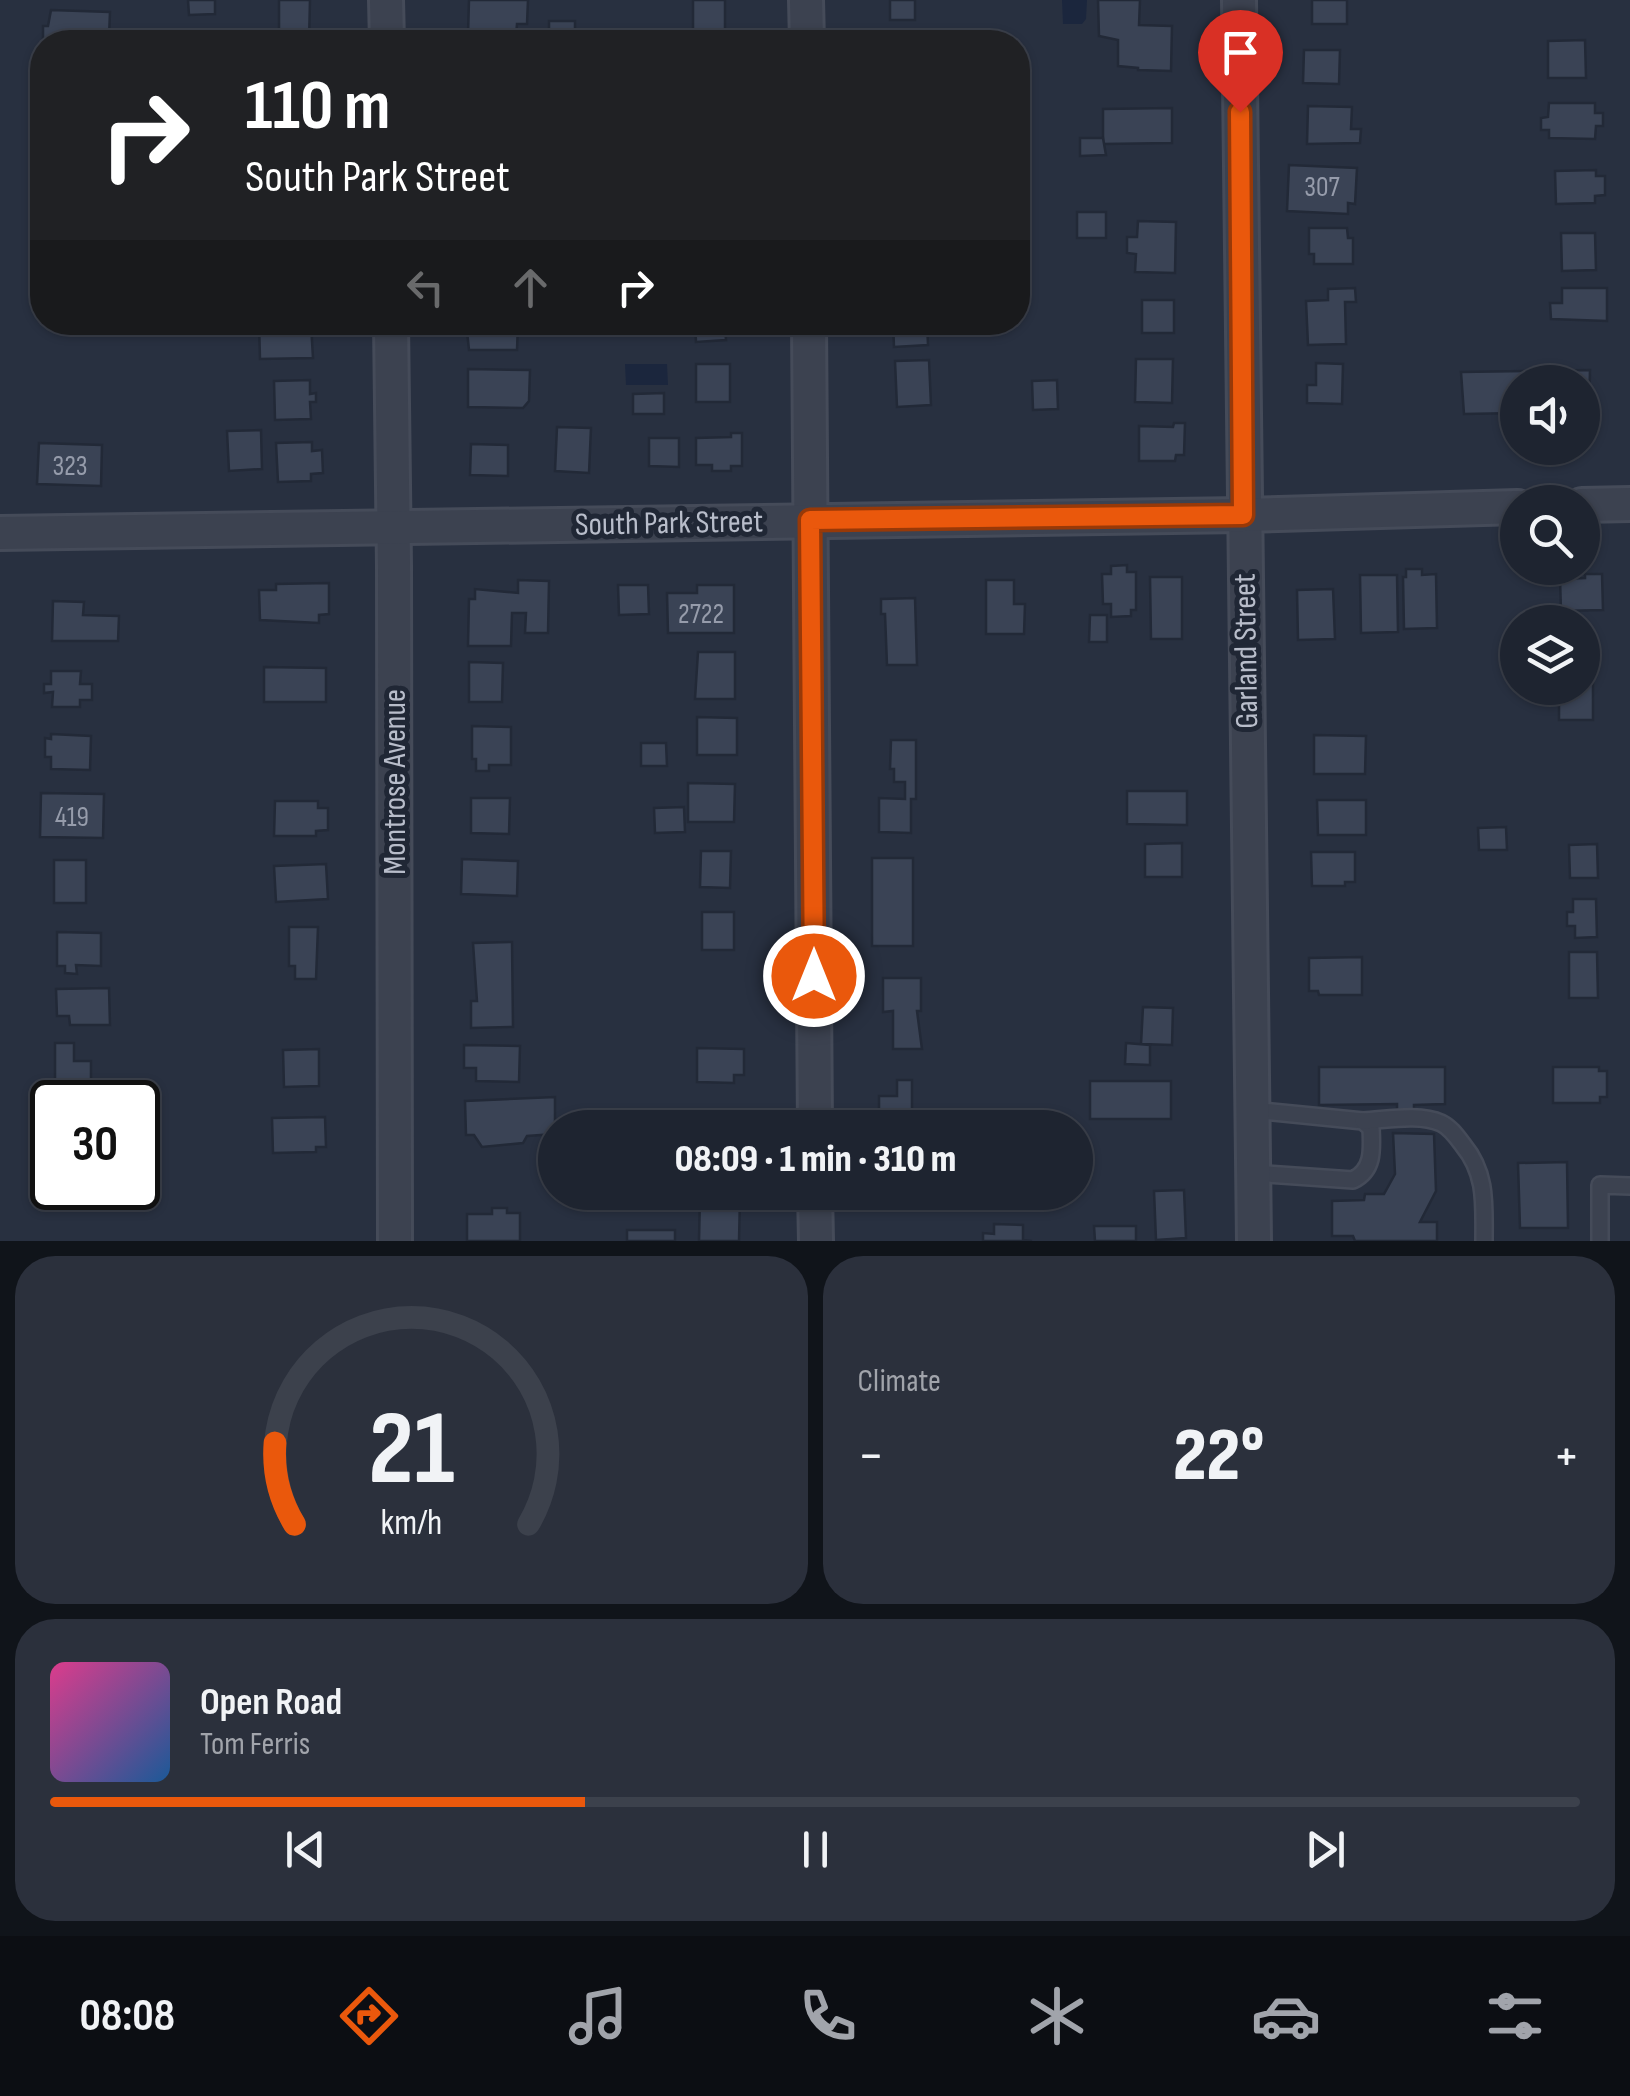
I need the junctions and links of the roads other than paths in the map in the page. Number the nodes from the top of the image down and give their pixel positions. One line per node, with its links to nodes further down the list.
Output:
1 (386, 0): 4 (street)
2 (806, 0): 5 (street)
3 (1240, 0): 11 (street, Garland Street)
4 (387, 30)
5 (807, 30)
6 (390, 335): 13 (street, Montrose Avenue)
7 (809, 335): 12 (street)
8 (1630, 504): 9 (street)
9 (1600, 505)
10 (1500, 508): 11 (street, South Park Street)
11 (1243, 515): 12 (street, South Park Street); 16 (street, Garland Street)
12 (810, 520): 13 (street, South Park Street); 15 (street)
13 (393, 525): 14 (street, South Park Street); 21 (street, Montrose Avenue)
14 (0, 532)
15 (815, 1110)
16 (1252, 1110): 17 (lane); 18 (street, Garland Street)
17 (1363, 1121): 18 (lane); 24 (lane)
18 (1253, 1173): 23 (street, Garland Street)
19 (1630, 1186): 25 (lane)
20 (816, 1210): 22 (street)
21 (395, 1241)
22 (816, 1241)
23 (1254, 1241)
24 (1484, 1241)
25 (1600, 1241)

